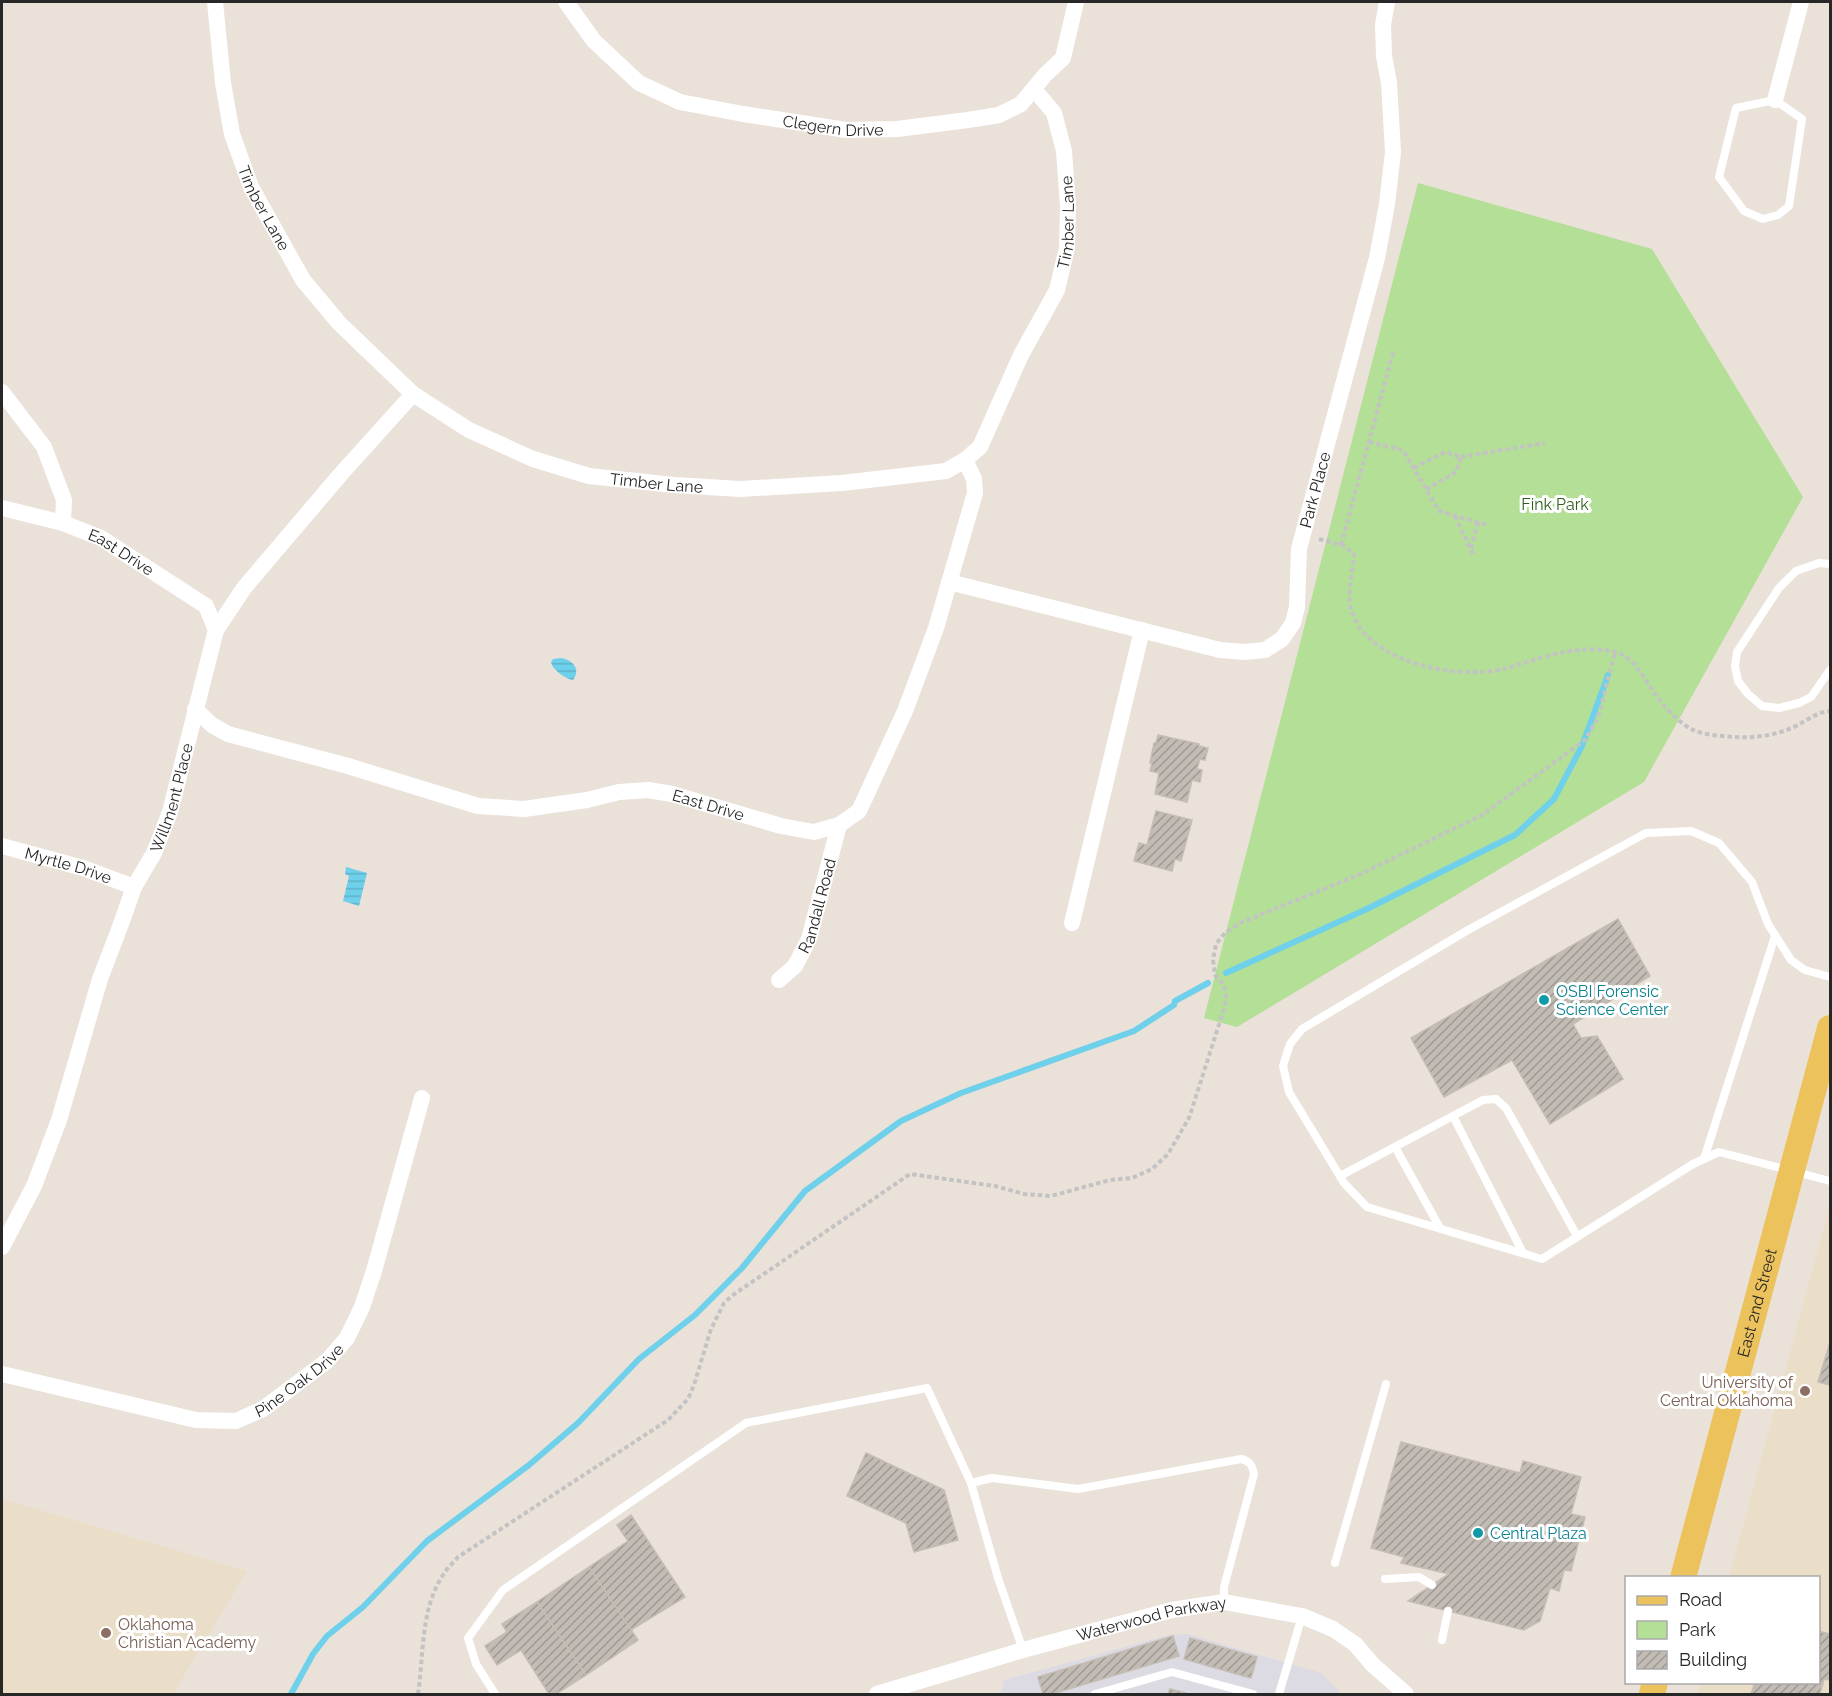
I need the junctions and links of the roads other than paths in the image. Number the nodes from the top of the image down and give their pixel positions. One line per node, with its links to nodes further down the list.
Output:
1 (215, 2): 9 (street, Timber Lane)
2 (566, 2): 6 (street, Clegern Drive)
3 (1076, 2): 6 (street, Clegern Drive)
4 (1387, 2): 16 (street, Park Place)
5 (1801, 2): 7 (street)
6 (1034, 89): 10 (street, Timber Lane)
7 (1775, 100): 7 (lane)
8 (2, 392): 12 (street)
9 (413, 394): 10 (street, Timber Lane); 15 (street, Willment Place)
10 (965, 460): 14 (street, East Drive)
11 (2, 508): 12 (street, East Drive)
12 (63, 523): 15 (street, East Drive)
13 (1830, 564): 17 (lane)
14 (949, 582): 16 (street, Park Place); 19 (street, East Drive)
15 (216, 630): 18 (street, Willment Place)
16 (1142, 630): 22 (street)
17 (1830, 670)
18 (195, 709): 19 (street, East Drive); 21 (street, Willment Place)
19 (839, 825): 25 (street, Randall Road)
20 (2, 846): 21 (street, Myrtle Drive)
21 (134, 887): 36 (street, Willment Place)
22 (1072, 923)
23 (1775, 936): 24 (lane); 30 (lane); 32 (lane)
24 (1830, 977)
25 (779, 980)
26 (1830, 1028): 31 (main road, East 2nd Street)
27 (422, 1098): 38 (street, Pine Oak Drive)
28 (1453, 1116): 29 (lane); 35 (lane); 37 (lane)
29 (1395, 1147): 32 (lane); 34 (lane)
30 (1704, 1159): 31 (lane); 35 (lane)
31 (1793, 1171): 33 (lane); 42 (main road, East 2nd Street)
32 (1340, 1176): 34 (lane)
33 (1830, 1181)
34 (1440, 1228): 37 (lane)
35 (1577, 1236): 37 (lane)
36 (2, 1247)
37 (1523, 1253)
38 (2, 1374)
39 (1386, 1384): 41 (lane)
40 (971, 1483): 45 (lane); 49 (lane); 50 (lane)
41 (1335, 1563)
42 (1684, 1576)
43 (1385, 1579): 44 (lane)
44 (1432, 1585)
45 (1224, 1602): 47 (street, Waterwood Parkway); 49 (street, Waterwood Parkway)
46 (1448, 1611): 48 (lane)
47 (1302, 1616): 54 (lane); 55 (street, Waterwood Parkway)
48 (1442, 1640)
49 (1023, 1650): 51 (street, Waterwood Parkway)
50 (495, 1695)
51 (877, 1695)
52 (1095, 1695): 53 (lane)
53 (1253, 1695)
54 (1280, 1695)
55 (1406, 1695)

